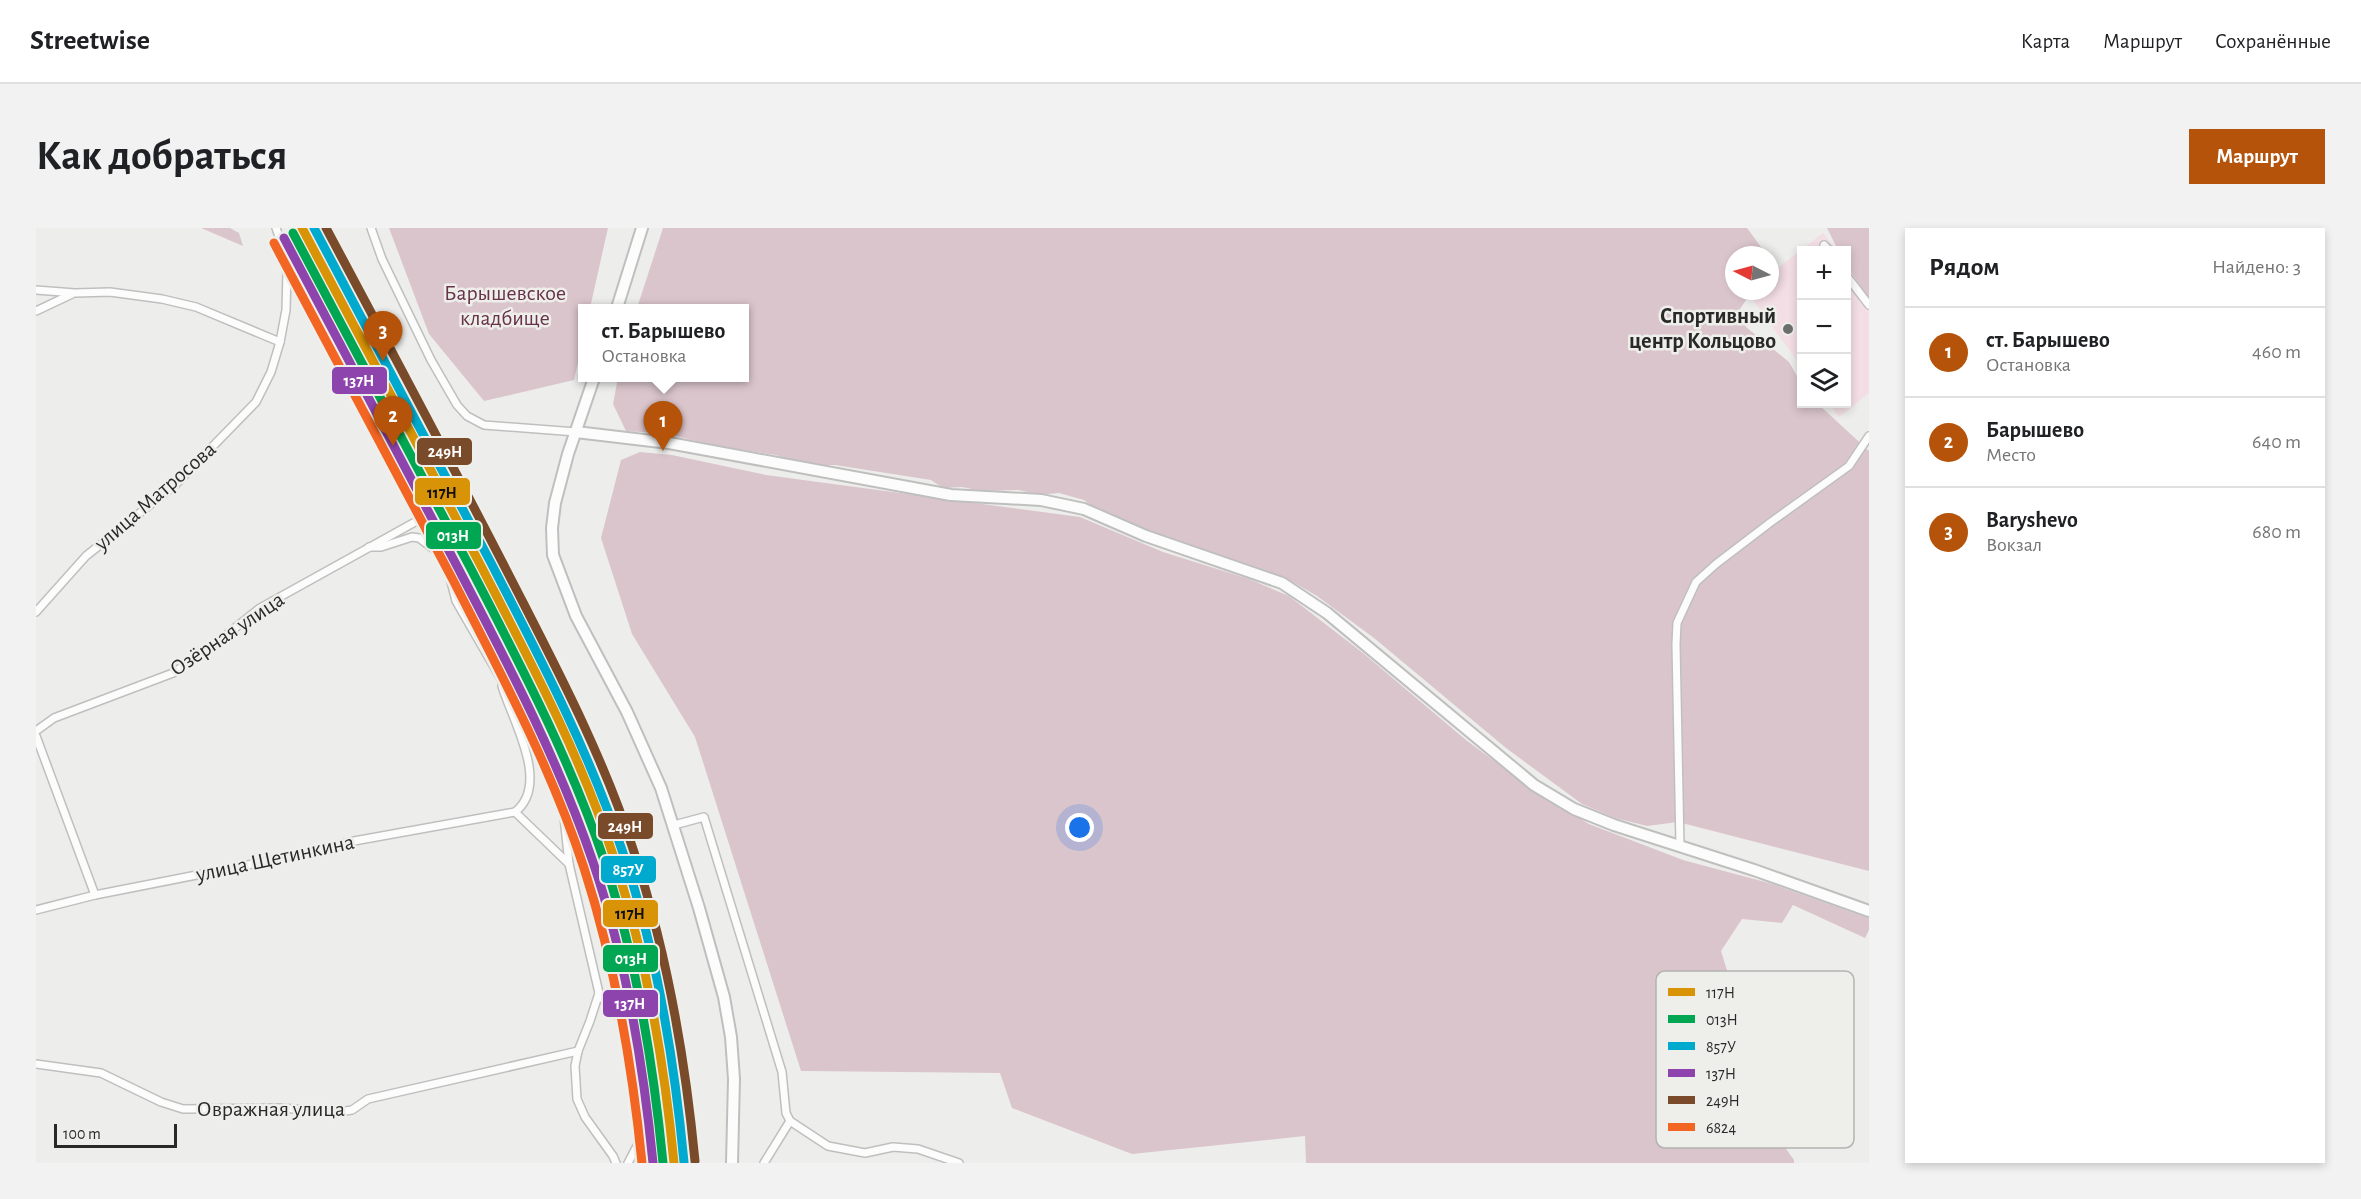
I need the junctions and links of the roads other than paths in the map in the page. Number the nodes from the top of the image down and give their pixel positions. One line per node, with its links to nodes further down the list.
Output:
1 (276, 228): 10 (street, улица Матросова)
2 (371, 228): 12 (street)
3 (642, 228): 7 (main road)
4 (1851, 282): 8 (street)
5 (36, 290): 6 (street)
6 (75, 293): 9 (street); 10 (street)
7 (618, 304)
8 (1869, 305)
9 (36, 311)
10 (280, 342): 16 (street, улица Матросова)
11 (593, 382): 12 (main road)
12 (576, 432): 21 (main road); 22 (main road)
13 (1869, 436): 22 (street)
14 (444, 506): 15 (street, Озёрная улица)
15 (369, 547): 17 (street); 18 (street, Озёрная улица)
16 (36, 612)
17 (500, 679): 20 (street); 23 (street)
18 (36, 731)
19 (36, 736): 24 (street)
20 (514, 812): 23 (street); 24 (street, улица Щетинкина)
21 (674, 825): 30 (street); 33 (main road)
22 (1680, 846): 26 (main road)
23 (569, 864): 27 (street)
24 (95, 895): 25 (street, улица Щетинкина)
25 (36, 910)
26 (1869, 911)
27 (599, 993): 28 (street); 32 (street)
28 (578, 1051): 29 (street, Овражная улица); 31 (street)
29 (36, 1064)
30 (790, 1122): 34 (street); 35 (street)
31 (616, 1163)
32 (628, 1163)
33 (732, 1163)
34 (764, 1163)
35 (959, 1163)

